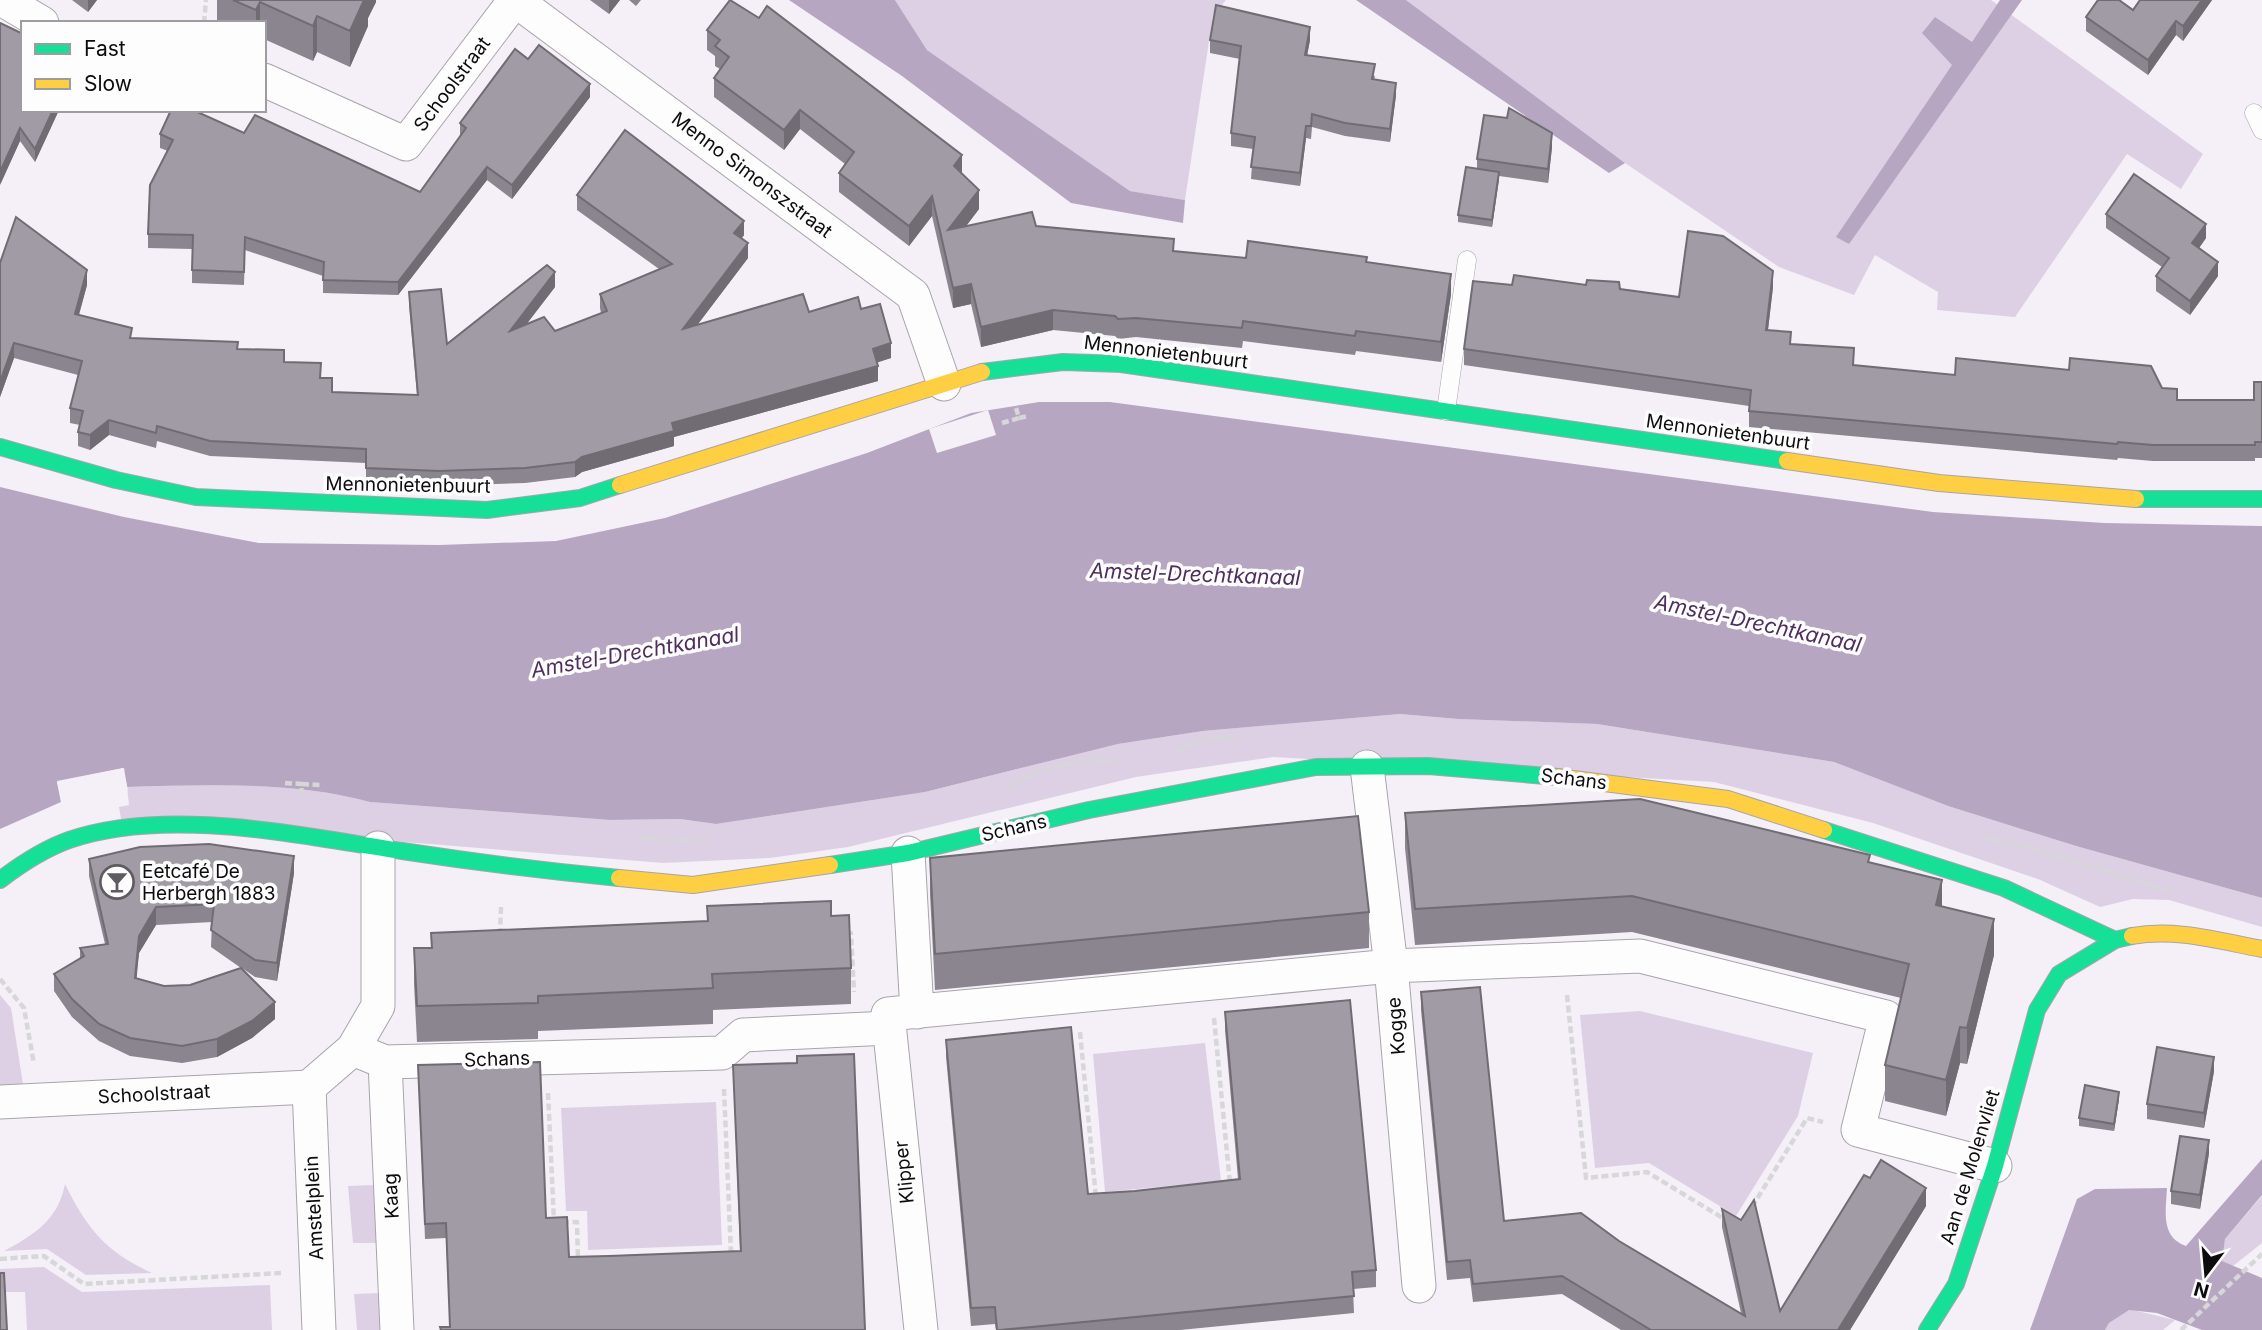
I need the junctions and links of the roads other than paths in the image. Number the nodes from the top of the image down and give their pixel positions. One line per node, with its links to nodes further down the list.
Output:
1 (3, 0): 3 (street)
2 (515, 0): 4 (street, Schoolstraat); 6 (street, Menno Simonszstraat)
3 (39, 21)
4 (266, 81)
5 (1467, 260): 7 (lane)
6 (944, 384): 7 (street, Mennonietenbuurt); 8 (street, Mennonietenbuurt)
7 (1446, 411): 9 (street, Mennonietenbuurt)
8 (0, 447)
9 (2262, 499)
10 (1367, 767): 12 (street, Schans); 14 (street, Schans); 16 (street, Kogge)
11 (378, 848): 12 (street, Schans); 13 (street, Schans); 18 (street)
12 (908, 853): 17 (street)
13 (0, 880)
14 (2115, 940): 15 (street); 22 (street, Aan de Molenvliet)
15 (2262, 949)
16 (1391, 966): 17 (street); 22 (street); 23 (street, Kogge)
17 (898, 1018): 19 (street, Schans); 26 (street, Klipper)
18 (353, 1049): 19 (street, Schans); 20 (street)
19 (385, 1062): 25 (street, Kaag)
20 (309, 1087): 21 (street, Schoolstraat); 24 (street, Amstelplein)
21 (0, 1102)
22 (1995, 1166): 27 (street, Aan de Molenvliet)
23 (1419, 1286)
24 (320, 1330)
25 (397, 1330)
26 (921, 1330)
27 (1927, 1330)

